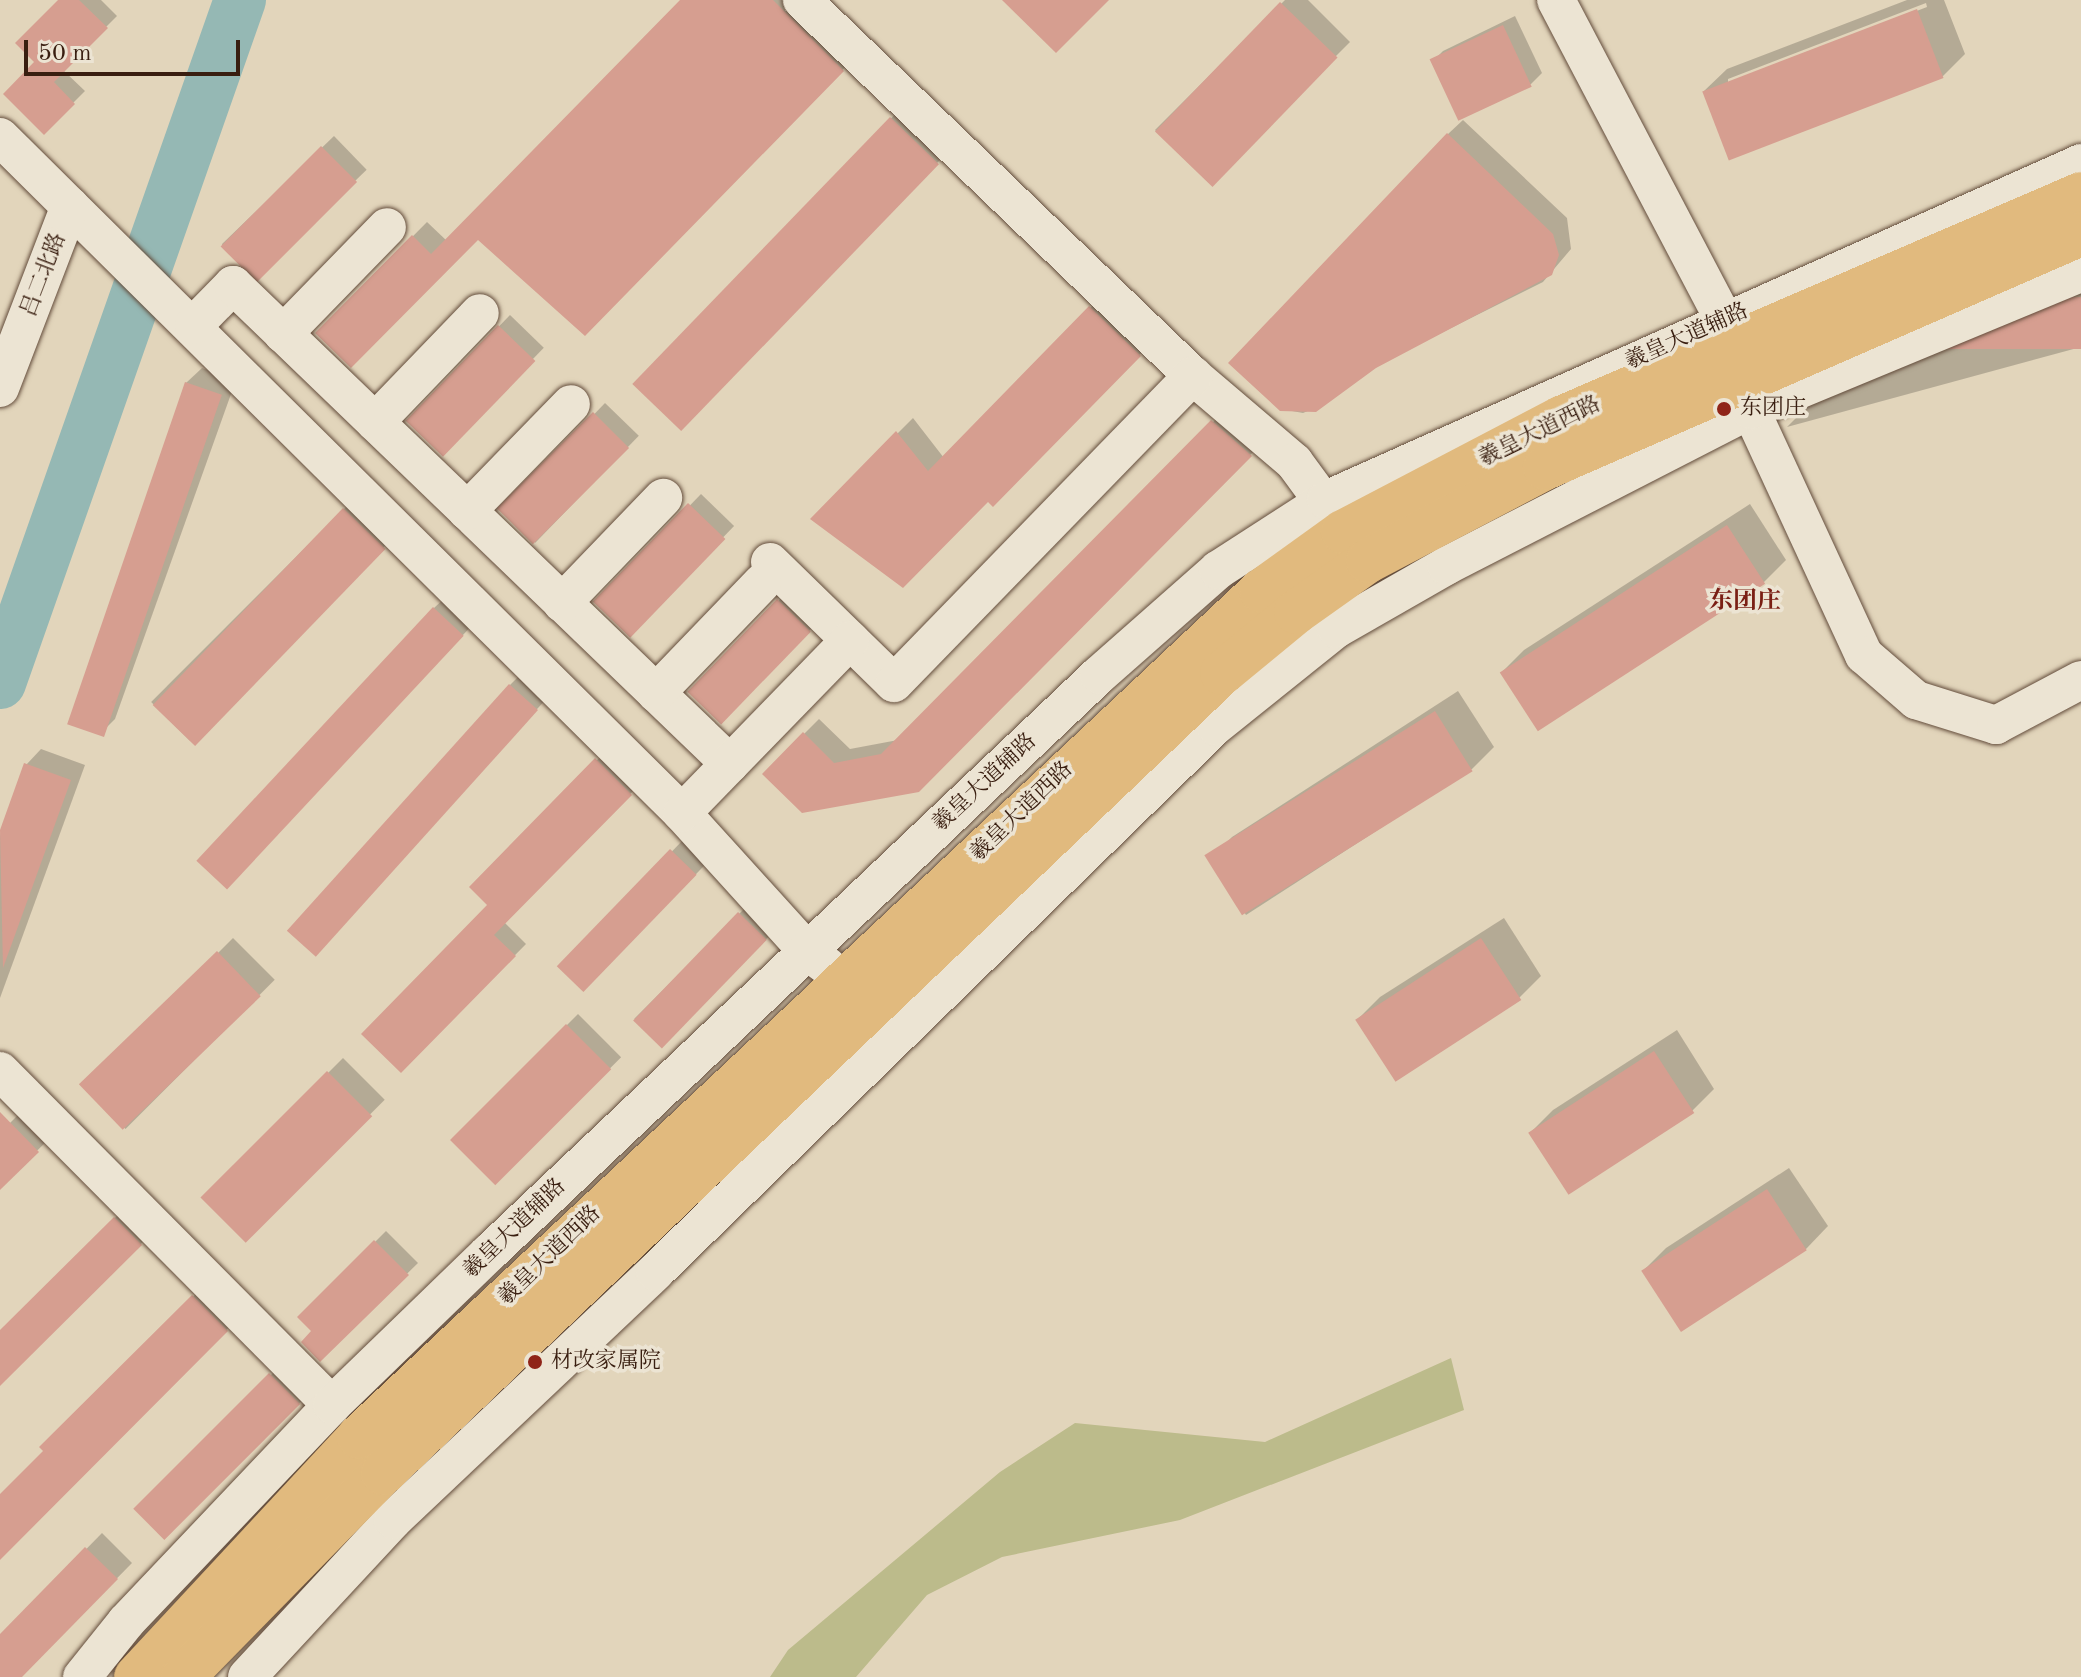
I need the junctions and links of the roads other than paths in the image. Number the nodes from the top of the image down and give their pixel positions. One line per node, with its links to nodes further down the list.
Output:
1 (802, 0): 14 (street)
2 (1556, 0): 13 (street)
3 (0, 137): 6 (street)
4 (2081, 163): 13 (street, 羲皇大道辅路)
5 (2081, 194): 13 (main road, 羲皇大道西路)
6 (79, 215): 10 (street); 15 (street, 吕二北路)
7 (387, 227): 12 (street)
8 (2081, 234): 13 (main road, 羲皇大道西路)
9 (2081, 273): 13 (street, 羲皇大道辅路)
10 (181, 312): 12 (street); 26 (street)
11 (480, 313): 17 (street)
12 (283, 334): 17 (street)
13 (1738, 364): 20 (main road, 羲皇大道西路); 23 (street); 28 (main road, 羲皇大道西路); 34 (street, 羲皇大道辅路)
14 (1193, 376): 20 (street); 22 (street)
15 (0, 388)
16 (571, 404): 19 (street)
17 (375, 422): 19 (street)
18 (663, 498): 21 (street)
19 (467, 511): 21 (street)
20 (1334, 516): 27 (street, 羲皇大道辅路); 28 (main road, 羲皇大道西路)
21 (562, 603): 24 (street)
22 (850, 640): 24 (street); 25 (street)
23 (2081, 680)
24 (656, 693): 25 (street)
25 (730, 764): 26 (street)
26 (682, 813): 27 (street)
27 (807, 951): 28 (street); 30 (street, 羲皇大道辅路)
28 (862, 992): 32 (main road, 羲皇大道西路); 33 (main road, 羲皇大道西路)
29 (0, 1071): 30 (street)
30 (332, 1405): 31 (street, 羲皇大道辅路)
31 (82, 1677)
32 (136, 1677)
33 (183, 1677)
34 (247, 1677)

